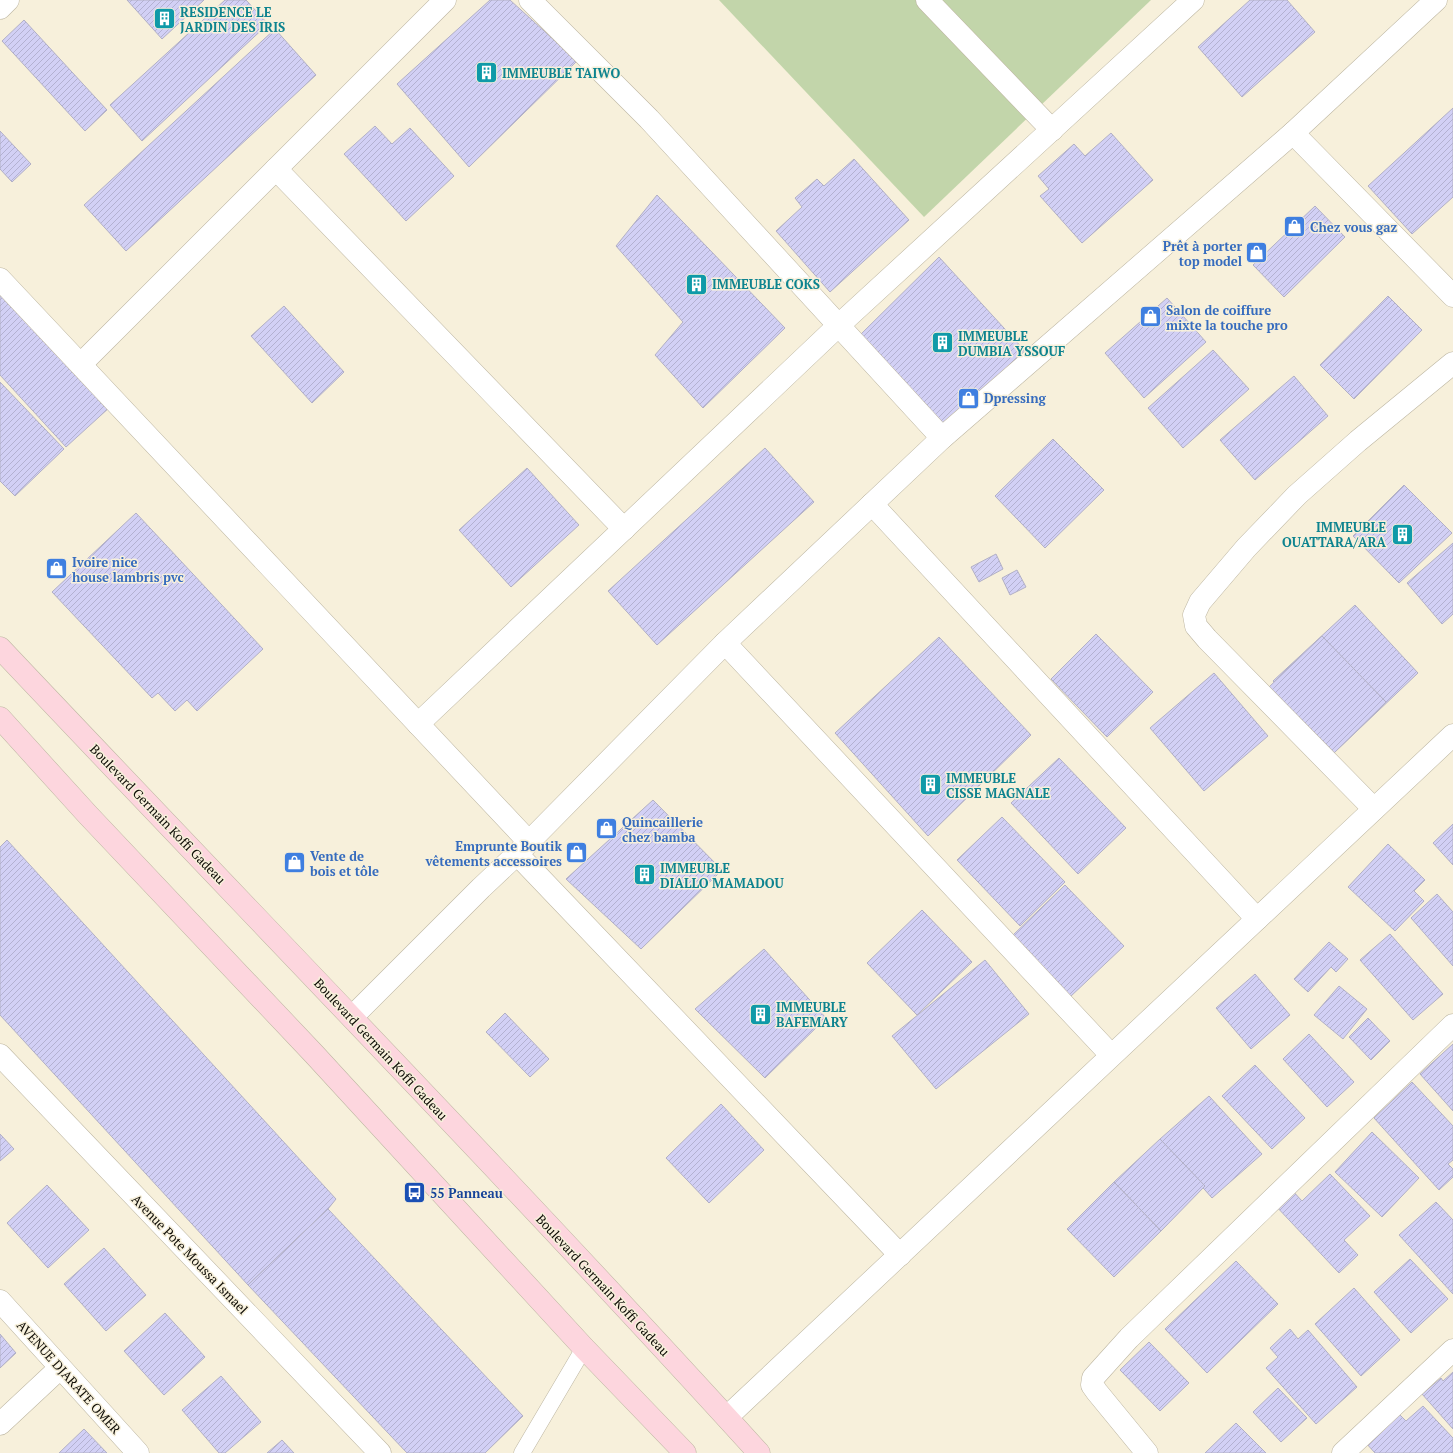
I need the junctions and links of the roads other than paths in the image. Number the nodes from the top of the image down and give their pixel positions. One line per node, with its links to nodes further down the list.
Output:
1 (8, 0): 7 (street)
2 (445, 0): 10 (street)
3 (530, 0): 13 (street)
4 (927, 0): 8 (street)
5 (1193, 0): 8 (street)
6 (1436, 0): 9 (street)
7 (0, 8)
8 (1052, 130): 13 (street)
9 (1294, 133): 12 (street); 16 (street)
10 (276, 169): 15 (street); 18 (street)
11 (0, 279): 15 (street)
12 (1453, 296)
13 (839, 325): 16 (street); 18 (street)
14 (1453, 363): 24 (street)
15 (81, 364): 22 (street)
16 (942, 438): 17 (street)
17 (872, 504): 19 (street); 26 (street)
18 (624, 529): 22 (street)
19 (725, 643): 25 (street); 30 (street)
20 (0, 648): 27 (main road, Boulevard Germain Koffi Gadeau)
21 (0, 718): 33 (main road)
22 (418, 724): 25 (street)
23 (1453, 735): 24 (street)
24 (1374, 809): 26 (street)
25 (523, 848): 27 (street); 31 (street)
26 (1257, 919): 30 (street)
27 (352, 1017): 36 (main road, Boulevard Germain Koffi Gadeau)
28 (1453, 1025): 43 (street)
29 (0, 1055): 39 (street, Avenue Pote Moussa Ismael)
30 (1111, 1055): 31 (street)
31 (900, 1255): 36 (street)
32 (0, 1301): 35 (street, AVENUE DJARATE OMER)
33 (584, 1348): 40 (lane); 41 (main road)
34 (1453, 1350): 44 (street)
35 (60, 1368): 37 (street); 38 (street, AVENUE DJARATE OMER)
36 (727, 1417): 42 (main road, Boulevard Germain Koffi Gadeau)
37 (0, 1424)
38 (138, 1453)
39 (380, 1453)
40 (522, 1453)
41 (685, 1453)
42 (759, 1453)
43 (1147, 1453)
44 (1343, 1453)

